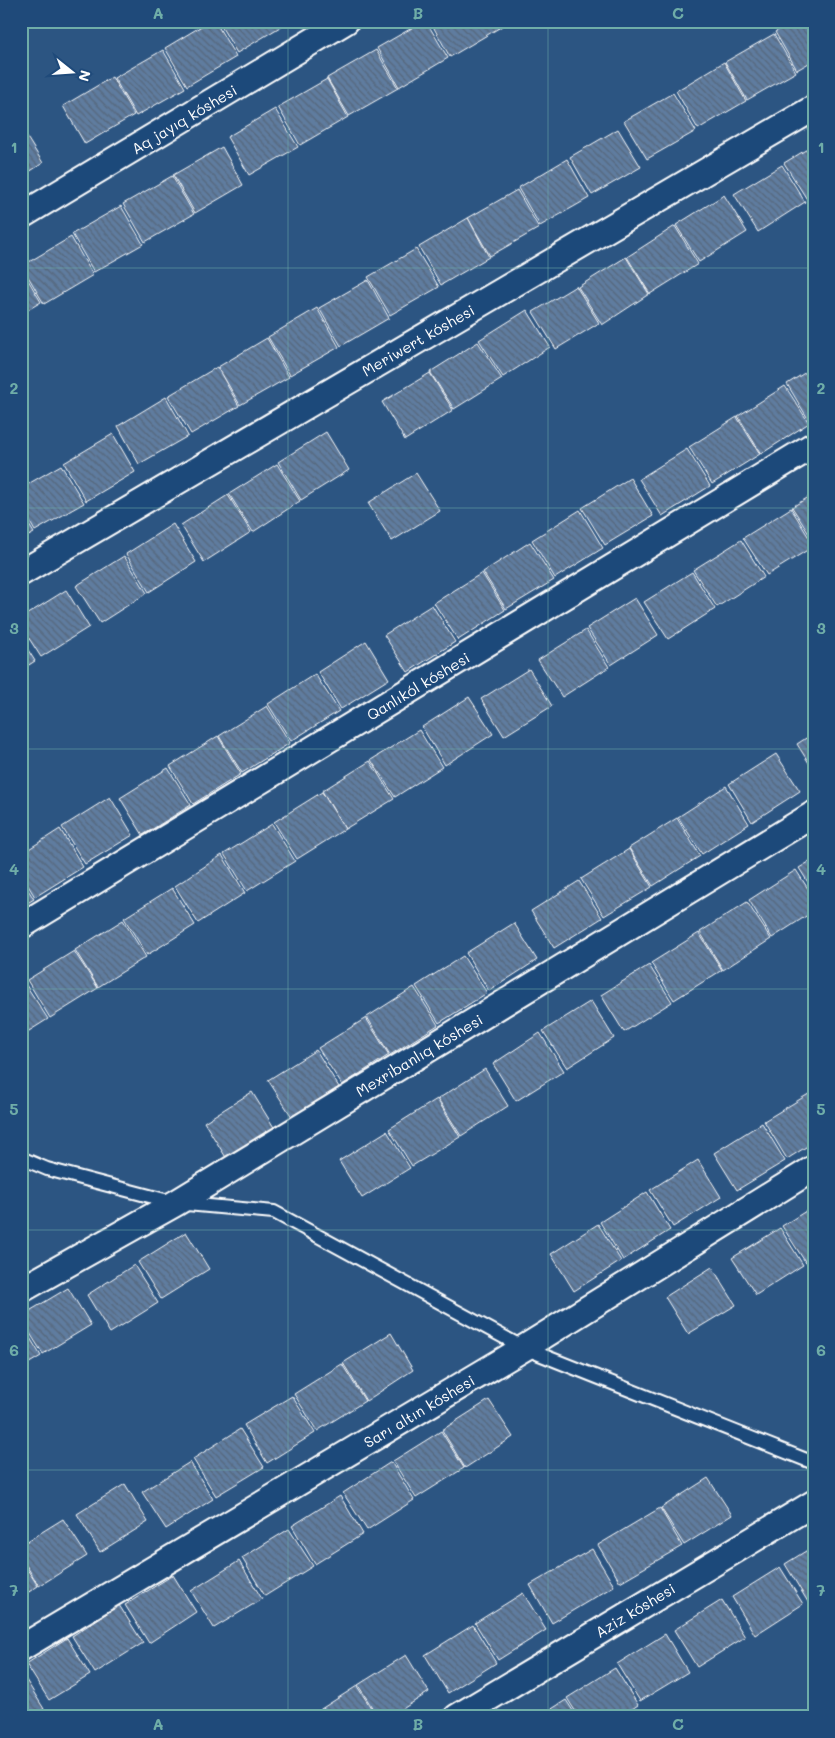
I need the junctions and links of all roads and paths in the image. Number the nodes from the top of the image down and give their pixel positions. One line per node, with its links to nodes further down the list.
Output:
1 (346, 21): 3 (street, Aq jayıq kóshesi)
2 (814, 108): 5 (street, Meriwert kóshesi)
3 (21, 216)
4 (814, 446): 7 (street, Qanlıkól kóshesi)
5 (21, 572)
6 (814, 814): 10 (street, Mexribanlıq kóshesi)
7 (21, 926)
8 (21, 1158): 10 (lane)
9 (814, 1168): 12 (street, Sarı altın kóshesi)
10 (176, 1203): 11 (street, Mexribanlıq kóshesi); 12 (lane)
11 (21, 1290)
12 (524, 1348): 13 (lane); 15 (street, Sarı altın kóshesi)
13 (814, 1463)
14 (814, 1503): 16 (street, Aziz kóshesi)
15 (21, 1648)
16 (457, 1717)

